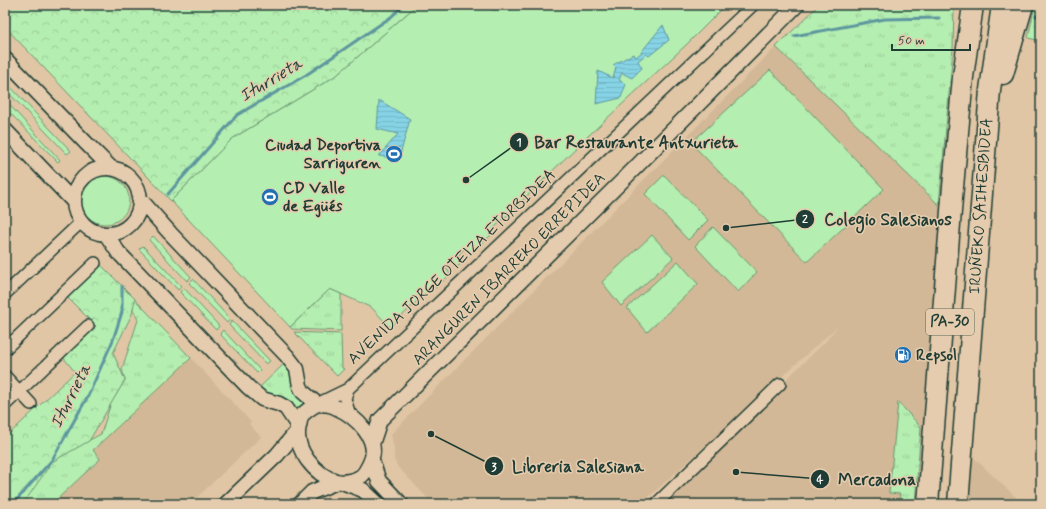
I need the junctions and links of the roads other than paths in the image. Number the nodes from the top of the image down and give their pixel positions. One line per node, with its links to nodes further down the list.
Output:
1 (753, 5): 23 (street, AVENIDA JORGE OTEIZA ETORBIDEA)
2 (797, 5): 29 (street, ARANGUREN IBARREKO ERREPIDEA)
3 (964, 5): 9 (highway)
4 (973, 5): 9 (highway)
5 (980, 5): 43 (highway, IRUÑEKO SAIHESBIDEA / PA-30)
6 (1002, 5): 19 (highway, IRUÑEKO SAIHESBIDEA / PA-30)
7 (1023, 5): 19 (highway)
8 (5, 59): 11 (street)
9 (964, 77): 42 (highway)
10 (5, 130): 13 (street)
11 (111, 168): 12 (street); 13 (street)
12 (139, 198): 15 (street); 26 (street)
13 (74, 202): 14 (street)
14 (81, 222): 15 (street); 17 (street)
15 (106, 234): 30 (street)
16 (95, 263): 20 (street)
17 (5, 294)
18 (88, 326): 24 (street)
19 (972, 330): 44 (highway, IRUÑEKO SAIHESBIDEA / PA-30)
20 (5, 349)
21 (5, 376): 24 (street)
22 (780, 384): 41 (street)
23 (348, 389): 26 (street, AVENIDA JORGE OTEIZA ETORBIDEA); 28 (street, AVENIDA JORGE OTEIZA ETORBIDEA)
24 (19, 391): 25 (street); 27 (street)
25 (31, 404)
26 (317, 404): 28 (street); 30 (street)
27 (5, 405)
28 (354, 417): 29 (street); 31 (street)
29 (380, 420): 31 (street)
30 (298, 430): 32 (street); 34 (street)
31 (372, 444): 33 (street)
32 (277, 455): 34 (street); 37 (street)
33 (372, 462): 35 (street); 40 (street)
34 (312, 465): 35 (street); 36 (street)
35 (339, 482): 36 (street); 39 (street)
36 (312, 492): 38 (street)
37 (226, 504)
38 (300, 504)
39 (378, 504)
40 (401, 504)
41 (656, 504)
42 (928, 504)
43 (936, 504)
44 (958, 504)

